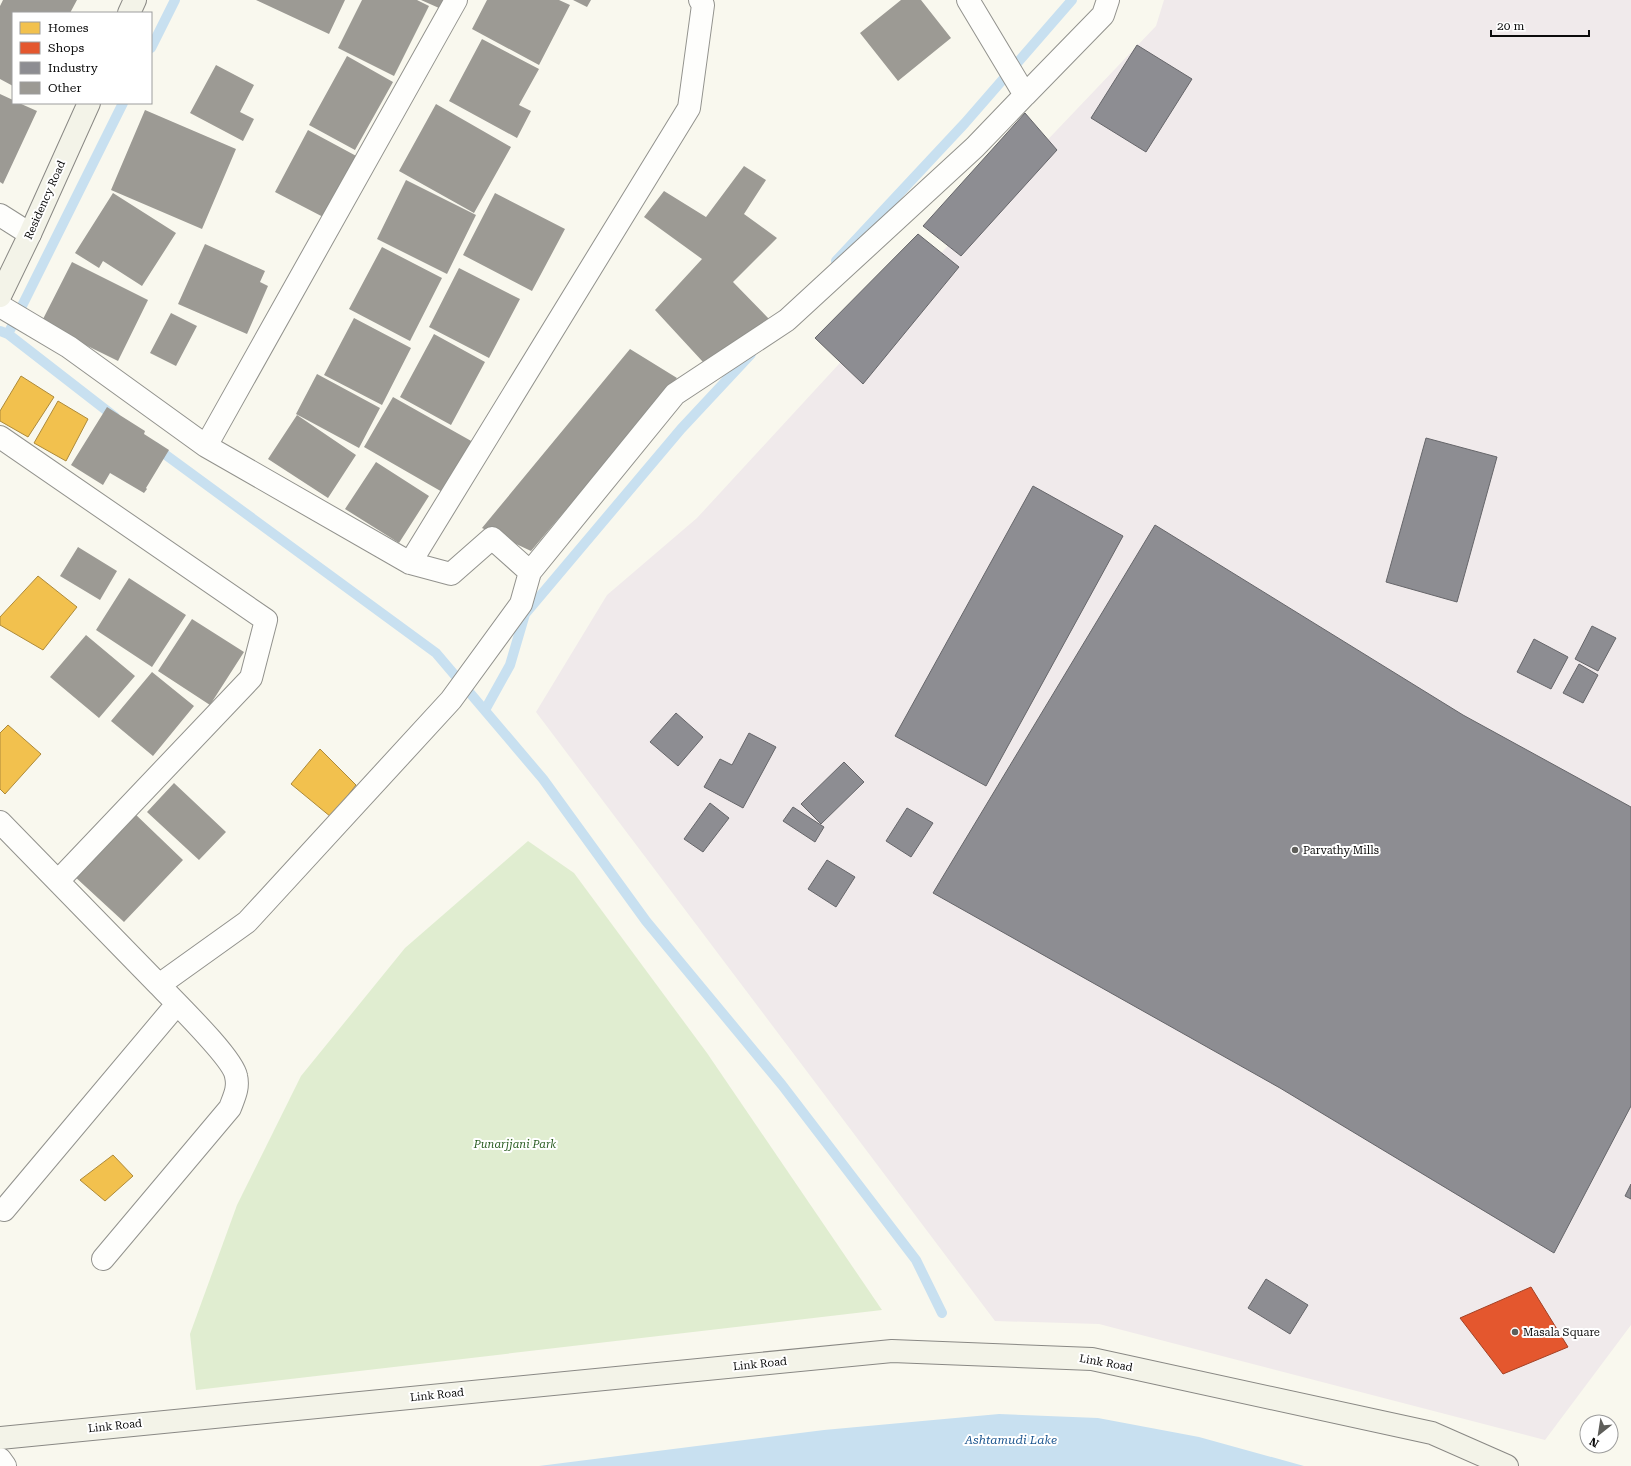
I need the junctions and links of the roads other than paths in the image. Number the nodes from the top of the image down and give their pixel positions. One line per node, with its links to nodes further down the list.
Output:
1 (135, 0): 6 (main road)
2 (456, 0): 14 (street)
3 (700, 0): 15 (street)
4 (968, 0): 7 (street)
5 (1108, 0): 7 (street)
6 (129, 12)
7 (1025, 95): 16 (street)
8 (89, 104): 10 (main road, Residency Road)
9 (0, 215): 10 (street)
10 (30, 234): 11 (main road, Residency Road)
11 (0, 296)
12 (0, 306): 14 (street)
13 (0, 437): 18 (street)
14 (206, 446): 15 (street)
15 (410, 563): 16 (street)
16 (530, 572): 19 (street)
17 (0, 822): 18 (street)
18 (58, 881): 19 (street)
19 (159, 985): 20 (street)
20 (176, 1004): 21 (street); 22 (street)
21 (4, 1210)
22 (103, 1259)
23 (0, 1438): 26 (main road, Link Road)
24 (0, 1459): 25 (street)
25 (5, 1466)
26 (1507, 1466)

